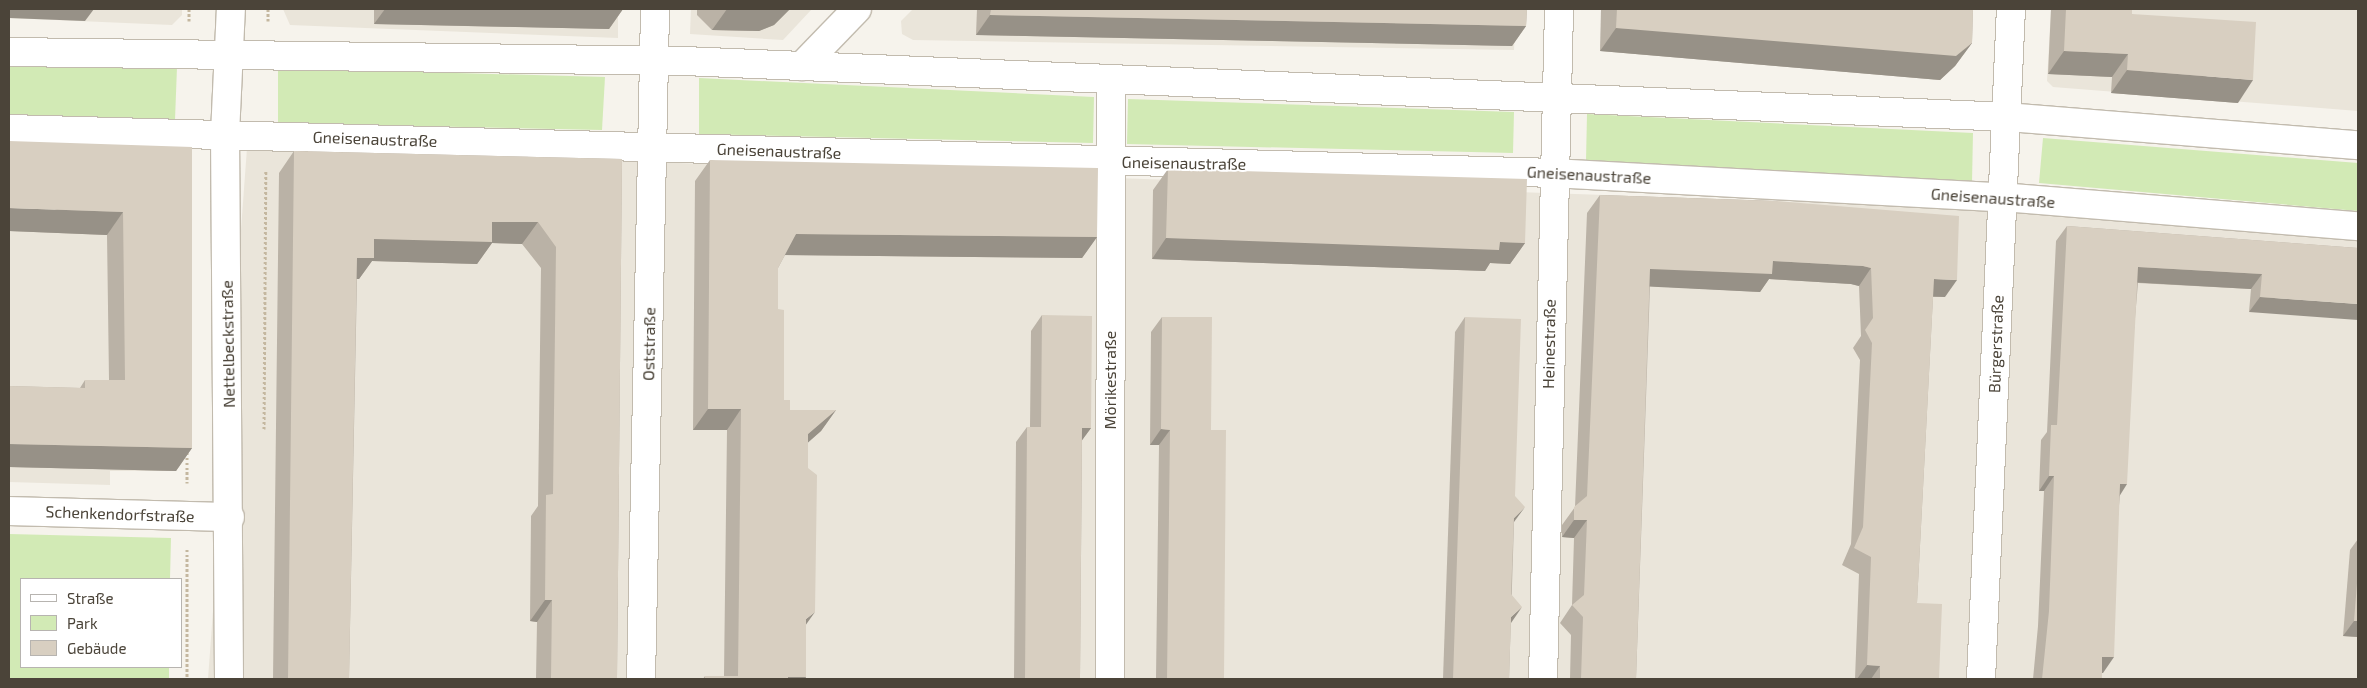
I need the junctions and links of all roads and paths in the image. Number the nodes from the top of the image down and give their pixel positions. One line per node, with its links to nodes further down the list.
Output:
1 (189, 9): 9 (path)
2 (231, 9): 10 (street, Nettelbeckstraße)
3 (268, 9): 11 (path)
4 (655, 9): 12 (street, Oststraße)
5 (856, 9): 13 (street)
6 (1559, 9): 15 (street, Heinestraße)
7 (2011, 9): 16 (street, Bürgerstraße)
8 (9, 52): 9 (street)
9 (188, 53): 10 (street)
10 (230, 53): 11 (street); 18 (street, Nettelbeckstraße)
11 (267, 53): 12 (street)
12 (654, 61): 13 (street); 21 (street, Oststraße)
13 (802, 66): 14 (street)
14 (1111, 80): 15 (street); 22 (street, Mörikestraße)
15 (1556, 96): 16 (street); 23 (street, Heinestraße)
16 (2007, 117): 20 (street); 24 (street, Bürgerstraße)
17 (9, 129): 18 (street, Gneisenaustraße)
18 (225, 134): 19 (street, Gneisenaustraße); 30 (street, Nettelbeckstraße)
19 (266, 135): 21 (street, Gneisenaustraße); 26 (path)
20 (2358, 145)
21 (653, 148): 22 (street, Gneisenaustraße); 33 (street, Oststraße)
22 (1110, 161): 23 (street, Gneisenaustraße); 34 (street, Mörikestraße)
23 (1552, 173): 24 (street, Gneisenaustraße); 35 (street, Heinestraße)
24 (2002, 198): 25 (street, Gneisenaustraße); 36 (street, Bürgerstraße)
25 (2358, 226)
26 (264, 433)
27 (187, 448): 29 (path)
28 (9, 510): 29 (street, Schenkendorfstraße)
29 (187, 516): 30 (street, Schenkendorfstraße); 31 (path)
30 (230, 517): 32 (street, Nettelbeckstraße)
31 (187, 679)
32 (229, 679)
33 (641, 679)
34 (1110, 679)
35 (1543, 679)
36 (1981, 679)

